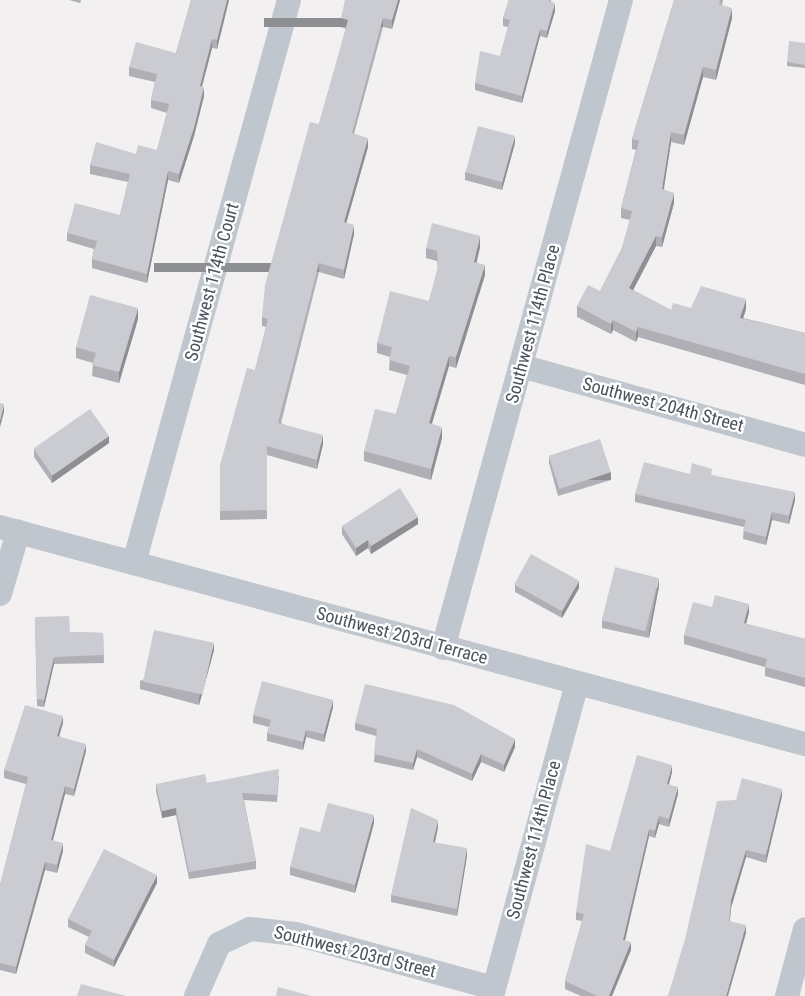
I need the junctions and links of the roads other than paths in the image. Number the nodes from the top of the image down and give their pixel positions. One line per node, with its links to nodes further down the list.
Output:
1 (289, 0): 6 (street, Southwest 114th Court)
2 (621, 0): 3 (street, Southwest 114th Place)
3 (521, 366): 4 (street, Southwest 204th Street); 8 (street, Southwest 114th Place)
4 (805, 445)
5 (9, 529): 6 (street, Southwest 203rd Terrace); 7 (street)
6 (134, 563): 8 (street, Southwest 203rd Terrace)
7 (0, 594)
8 (443, 648): 9 (street, Southwest 203rd Terrace)
9 (577, 683): 10 (street, Southwest 203rd Terrace); 12 (street, Southwest 114th Place)
10 (805, 744)
11 (805, 929): 14 (street)
12 (493, 992): 13 (street, Southwest 203rd Street)
13 (196, 996)
14 (787, 996)

